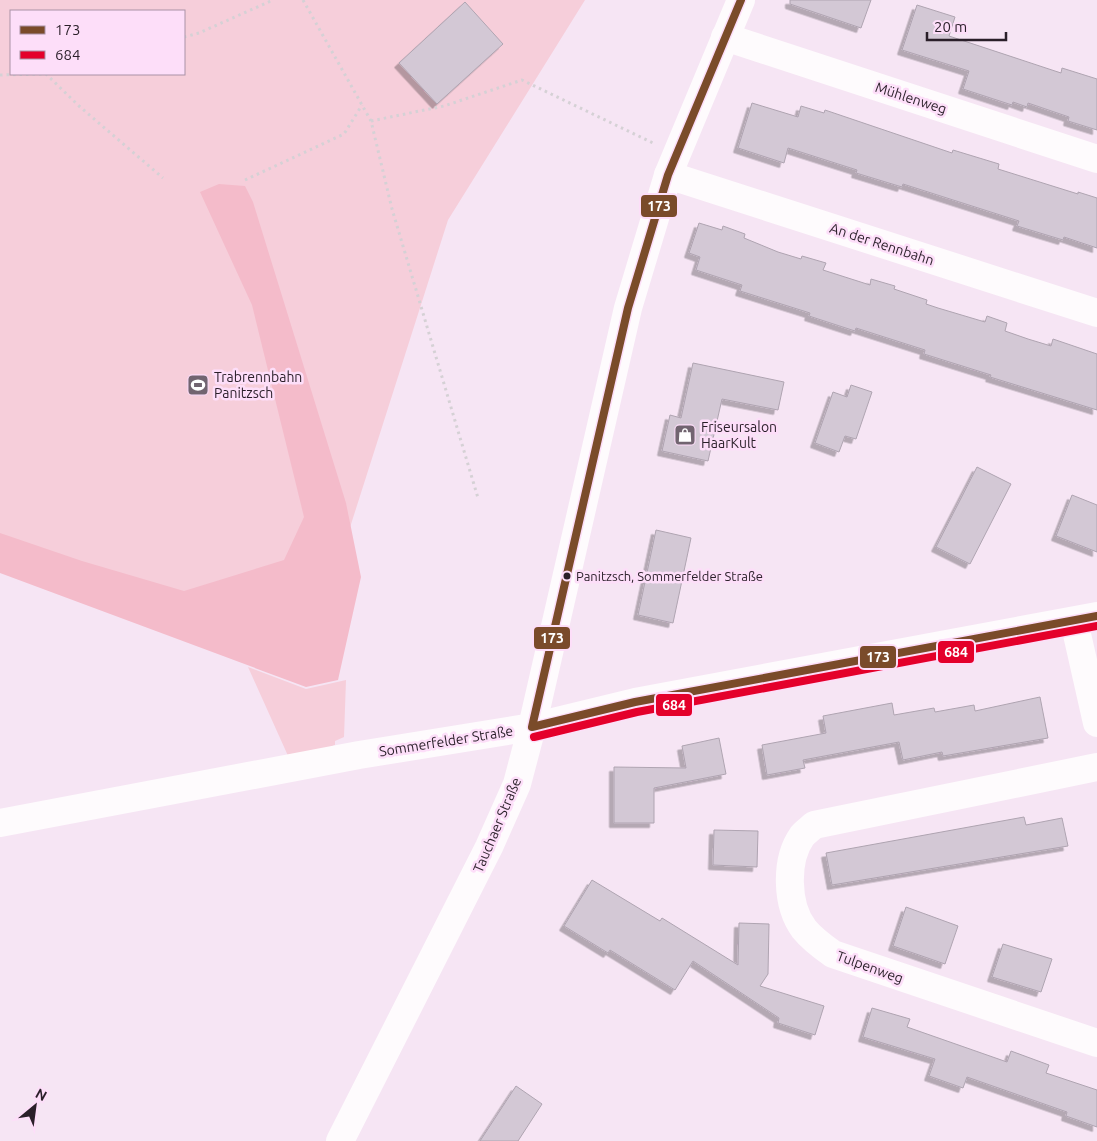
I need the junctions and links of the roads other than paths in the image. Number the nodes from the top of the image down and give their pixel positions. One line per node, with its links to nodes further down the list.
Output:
1 (741, 0): 2 (street, Tauchaer Straße)
2 (725, 37): 3 (street, Mühlenweg); 4 (street, Tauchaer Straße)
3 (1097, 159)
4 (668, 175): 5 (street, An der Rennbahn); 8 (street, Tauchaer Straße)
5 (1097, 313)
6 (1086, 619): 7 (street); 8 (street, Sommerfelder Straße)
7 (1097, 723)
8 (532, 727): 10 (street, Sommerfelder Straße); 12 (street, Tauchaer Straße)
9 (1097, 767): 11 (street, Tulpenweg)
10 (0, 823)
11 (1097, 1043)
12 (340, 1141)

